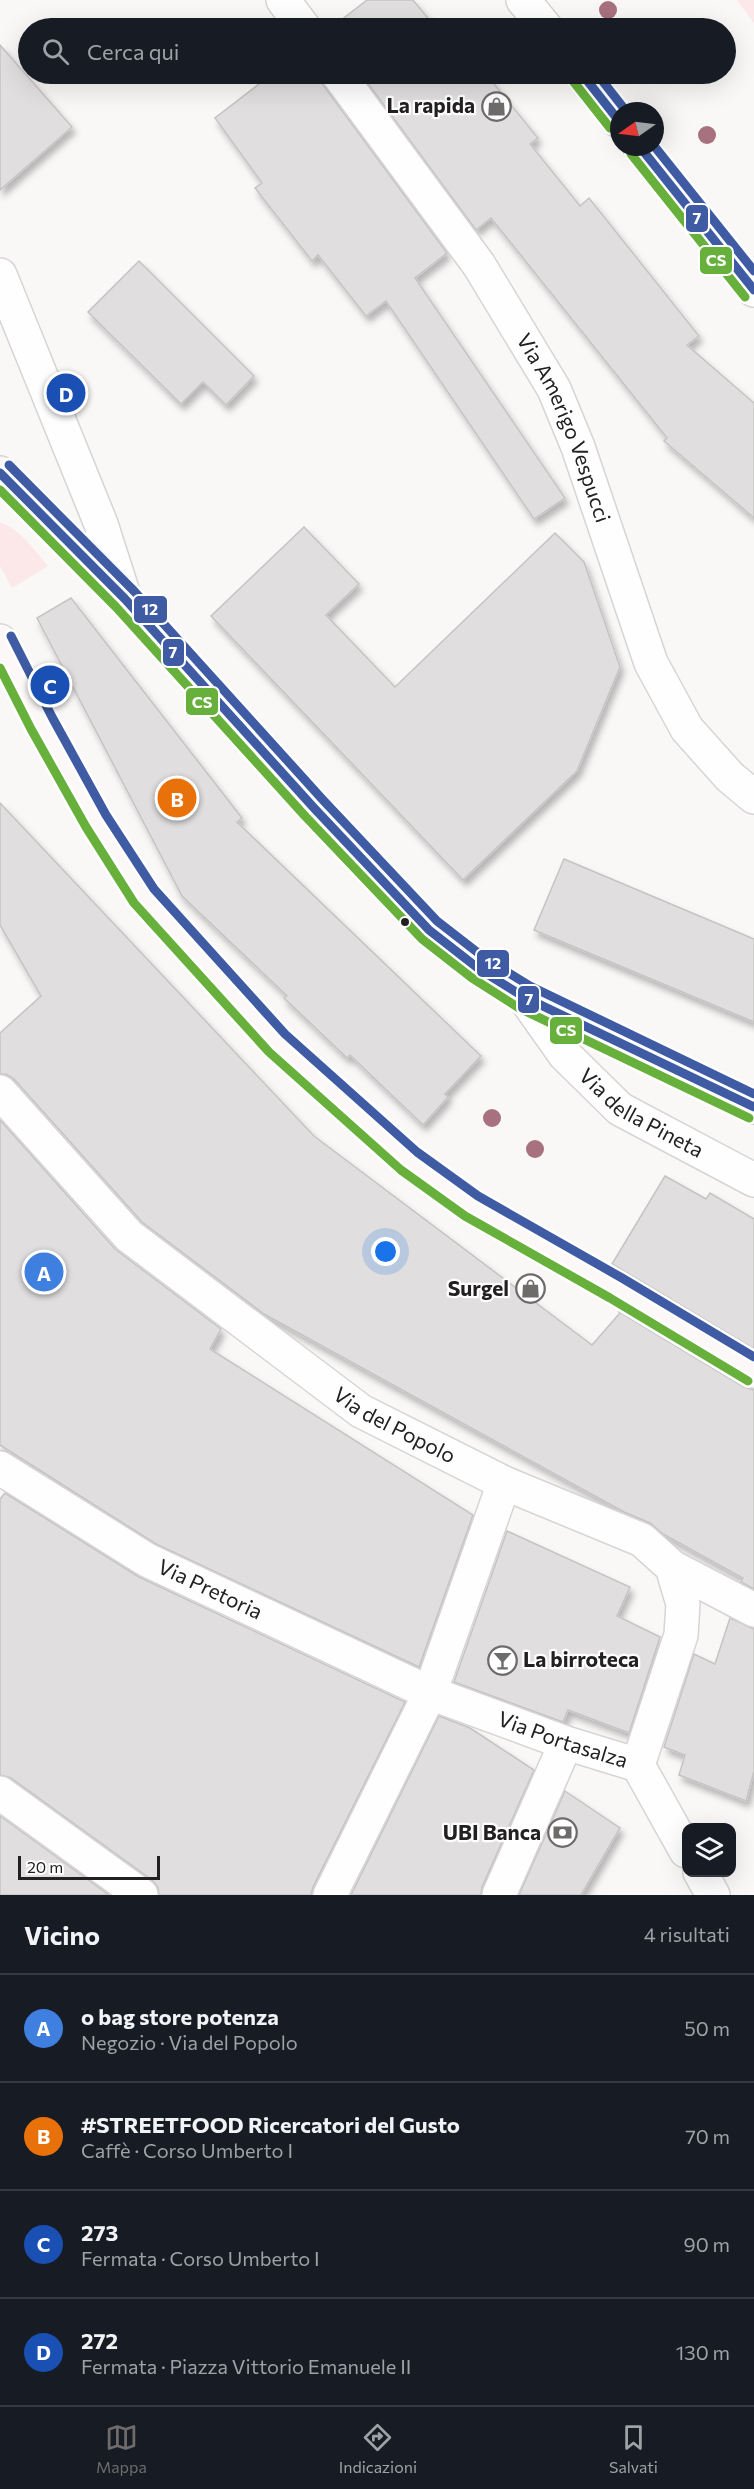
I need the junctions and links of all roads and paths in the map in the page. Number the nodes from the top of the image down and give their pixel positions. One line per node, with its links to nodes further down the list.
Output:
1 (283, 0): 3 (street)
2 (523, 0): 4 (street)
3 (296, 18)
4 (538, 18)
5 (345, 84): 16 (street, Via Amerigo Vespucci)
6 (590, 84): 7 (street)
7 (610, 110)
8 (647, 156): 10 (street)
9 (0, 275): 14 (street)
10 (754, 290)
11 (0, 473): 13 (street)
12 (0, 494): 13 (street)
13 (85, 558): 14 (street)
14 (125, 599): 17 (street)
15 (0, 641): 21 (street)
16 (754, 797)
17 (524, 997): 19 (street); 20 (street, Via della Pineta)
18 (0, 1092): 23 (street, Via del Popolo)
19 (754, 1107)
20 (754, 1180)
21 (754, 1371)
22 (6, 1469): 26 (street, Via Pretoria)
23 (504, 1483): 24 (street, Via del Popolo); 26 (street)
24 (672, 1567): 25 (street, Via del Popolo); 28 (street)
25 (754, 1610)
26 (429, 1693): 27 (street, Via Portasalza); 33 (street)
27 (566, 1743): 28 (street, Via Portasalza); 34 (street)
28 (638, 1765): 30 (street, Via Portasalza)
29 (0, 1793): 32 (street)
30 (682, 1842)
31 (703, 1877): 35 (street)
32 (141, 1895)
33 (330, 1895)
34 (499, 1895)
35 (713, 1895)

